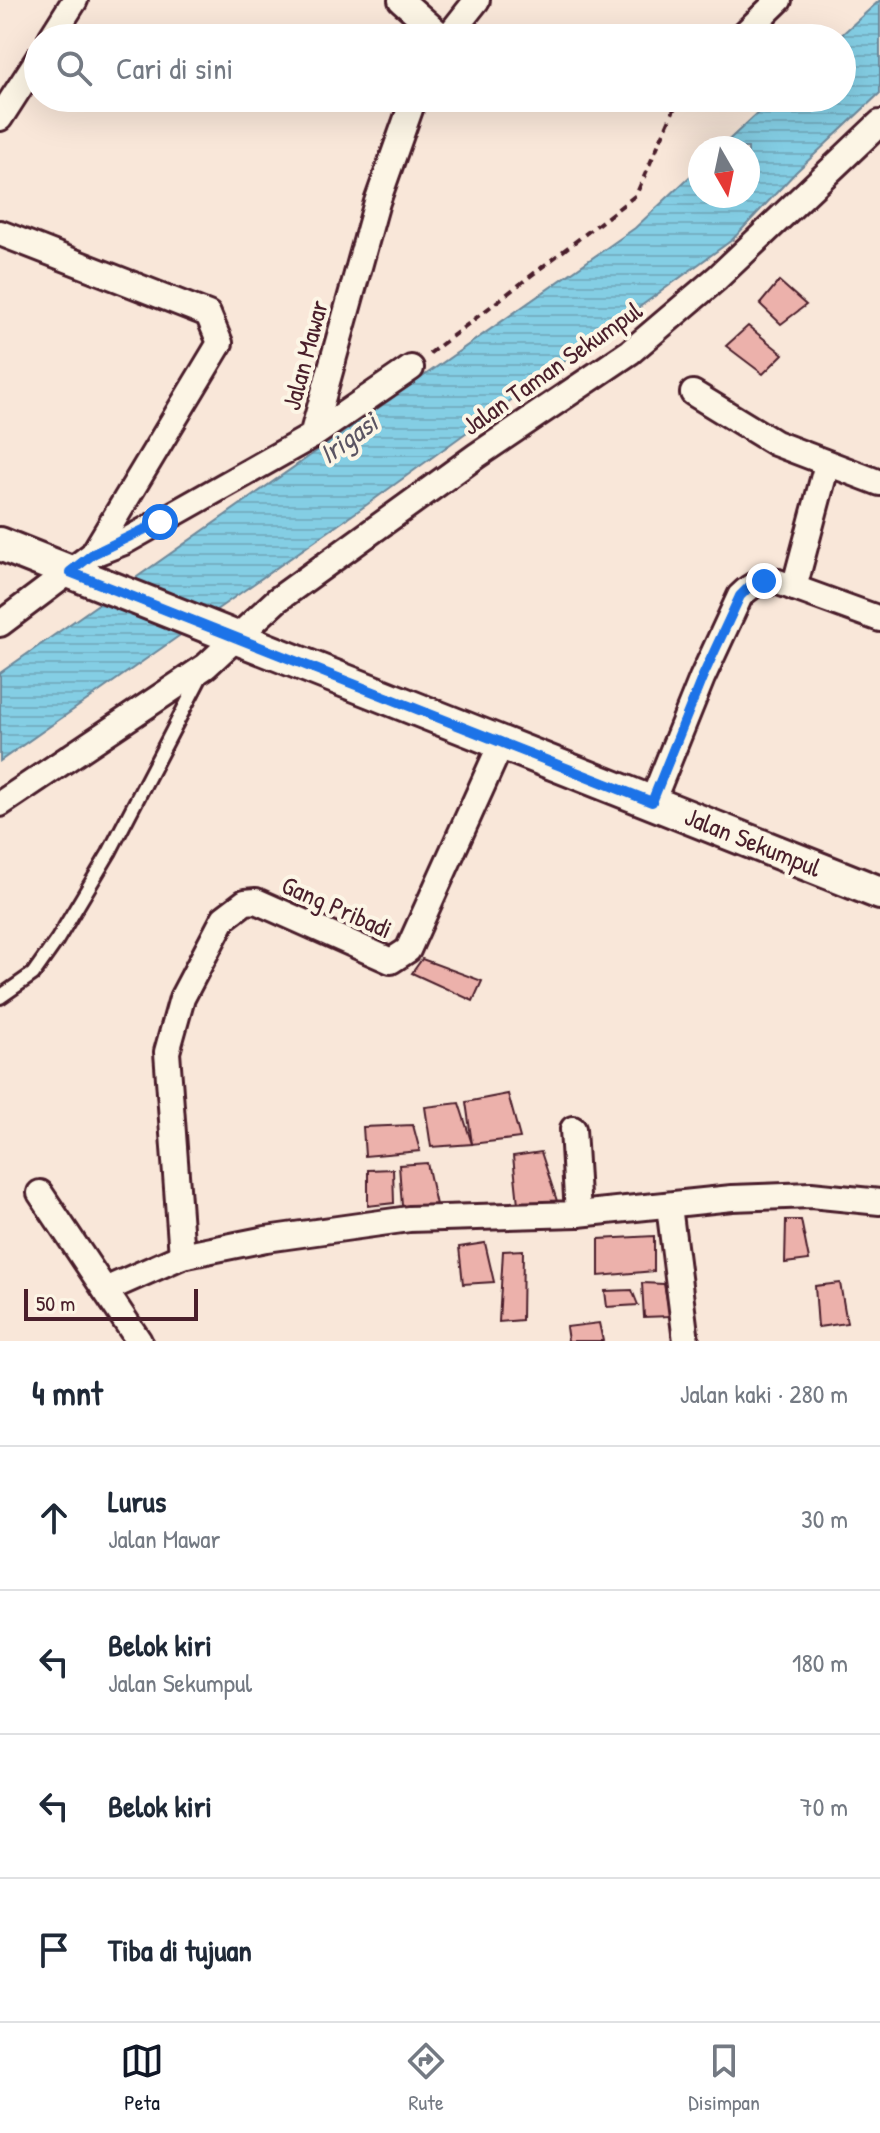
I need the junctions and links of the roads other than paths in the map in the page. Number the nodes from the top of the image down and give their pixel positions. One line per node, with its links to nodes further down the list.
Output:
1 (75, 0): 5 (street)
2 (401, 0): 6 (street)
3 (477, 0): 7 (street)
4 (779, 0): 8 (street)
5 (60, 24)
6 (429, 24)
7 (457, 24)
8 (754, 24)
9 (11, 80): 11 (street)
10 (409, 112): 16 (street, Jalan Mawar)
11 (0, 118)
12 (880, 123): 24 (street, Jalan Taman Sekumpul)
13 (0, 233): 20 (street)
14 (411, 368): 16 (street)
15 (693, 393): 17 (street)
16 (312, 436): 20 (street, Jalan Mawar)
17 (827, 464): 18 (street); 21 (street)
18 (880, 483)
19 (0, 544): 20 (main road, Jalan Sekumpul)
20 (81, 563): 23 (street); 24 (main road, Jalan Sekumpul)
21 (794, 588): 22 (street); 27 (street)
22 (880, 619)
23 (0, 624)
24 (240, 638): 25 (street, Jalan Taman Sekumpul); 26 (main road, Jalan Sekumpul)
25 (206, 666): 28 (street, Jalan Taman Sekumpul); 30 (lane)
26 (502, 742): 27 (main road, Jalan Sekumpul); 36 (street, Gang Pribadi)
27 (652, 802): 29 (main road, Jalan Sekumpul)
28 (0, 804)
29 (880, 893)
30 (0, 997)
31 (573, 1129): 35 (street)
32 (40, 1193): 37 (street)
33 (880, 1202): 34 (street)
34 (669, 1206): 35 (street); 39 (street)
35 (578, 1214): 36 (street)
36 (182, 1256): 37 (street)
37 (105, 1290): 38 (street)
38 (139, 1341)
39 (686, 1341)

